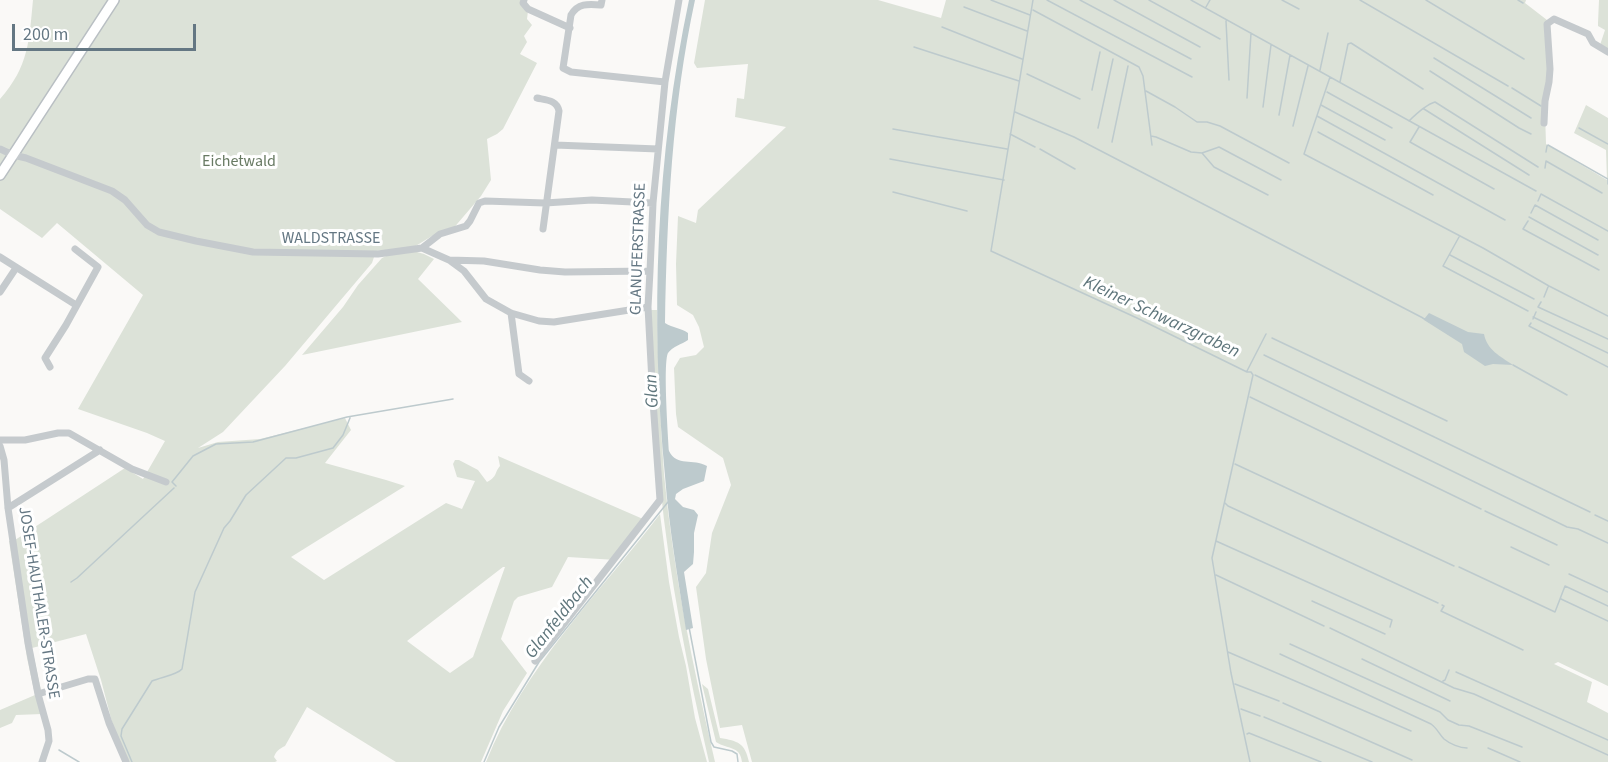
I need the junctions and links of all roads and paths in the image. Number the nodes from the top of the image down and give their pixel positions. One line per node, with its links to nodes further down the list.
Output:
1 (114, 0): 13 (street)
2 (524, 0): 5 (street)
3 (602, 0): 5 (street)
4 (679, 0): 7 (street, GLANUFERSTRASSE)
5 (570, 28): 7 (street)
6 (1608, 52): 9 (street)
7 (664, 82): 12 (street, GLANUFERSTRASSE)
8 (537, 98): 10 (street)
9 (1544, 123)
10 (555, 145): 12 (street); 15 (street)
11 (0, 149): 13 (street, WALDSTRASSE)
12 (658, 149): 16 (street, GLANUFERSTRASSE)
13 (13, 155): 14 (street); 18 (street, WALDSTRASSE)
14 (0, 175)
15 (545, 203): 16 (street); 17 (street); 18 (street)
16 (653, 203): 23 (street, GLANUFERSTRASSE)
17 (543, 229)
18 (422, 248): 21 (street)
19 (75, 249): 25 (street)
20 (0, 257): 22 (street)
21 (449, 260): 23 (street); 27 (street)
22 (16, 268): 24 (street); 25 (street)
23 (650, 271): 26 (street, GLANUFERSTRASSE)
24 (0, 292)
25 (76, 305): 28 (street)
26 (648, 307): 27 (street); 35 (street, GLANUFERSTRASSE)
27 (511, 313): 29 (street)
28 (50, 367)
29 (529, 381)
30 (0, 440): 32 (street)
31 (0, 446): 34 (street, JOSEF-HAUTHALER-STRASSE)
32 (100, 450): 33 (street); 34 (street)
33 (166, 482)
34 (8, 508): 36 (street, JOSEF-HAUTHALER-STRASSE)
35 (535, 660)
36 (38, 694): 37 (street, JOSEF-HAUTHALER-STRASSE); 38 (street)
37 (42, 762)
38 (126, 762)

